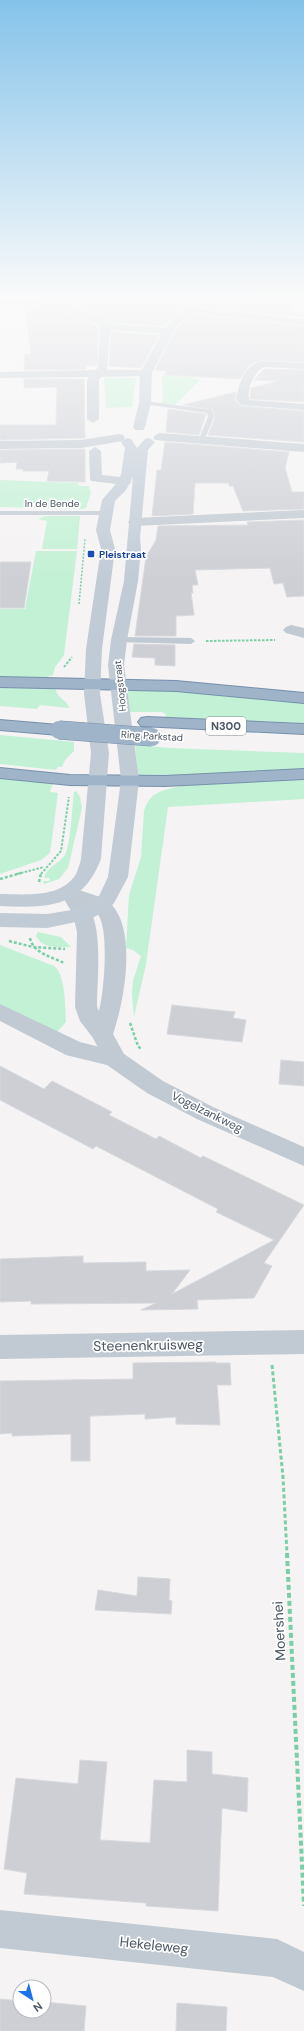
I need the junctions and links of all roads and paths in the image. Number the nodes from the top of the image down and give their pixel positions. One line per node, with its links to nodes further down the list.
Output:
1 (93, 392): 6 (street)
2 (145, 392): 4 (main road)
3 (244, 392): 5 (street)
4 (144, 404): 7 (main road); 10 (lane)
5 (304, 406)
6 (93, 419)
7 (139, 427): 8 (main road); 9 (main road)
8 (123, 440): 9 (main road); 11 (street); 14 (main road)
9 (154, 440): 10 (street); 18 (main road, Hoogstraat)
10 (201, 441): 12 (street)
11 (0, 445)
12 (304, 448)
13 (95, 452): 14 (street)
14 (125, 481): 16 (main road)
15 (0, 513): 16 (lane, In de Bende)
16 (105, 514): 18 (main road); 18 (main road); 23 (main road)
17 (304, 514): 18 (street)
18 (127, 527): 20 (main road, Hoogstraat)
19 (298, 631): 21 (path)
20 (119, 640): 21 (lane); 24 (main road, Hoogstraat)
21 (191, 641)
22 (0, 682): 23 (highway)
23 (93, 683): 24 (highway); 36 (main road)
24 (118, 684): 25 (highway); 35 (main road, Hoogstraat)
25 (304, 698)
26 (0, 712): 27 (highway, Ring Parkstad / N300)
27 (58, 723): 28 (highway, Ring Parkstad / N300); 29 (highway, Ring Parkstad / N300, bridge)
28 (0, 725)
29 (150, 729): 30 (highway, Ring Parkstad / N300); 31 (highway, Ring Parkstad / N300)
30 (304, 729)
31 (304, 742)
32 (0, 773): 34 (highway)
33 (304, 774): 35 (highway)
34 (70, 780): 36 (highway); 37 (path)
35 (130, 780): 36 (highway); 42 (main road, Hoogstraat)
36 (99, 781): 39 (main road)
37 (45, 867): 38 (path); 41 (path)
38 (0, 879)
39 (69, 891): 41 (main road); 42 (street, Vogelzankweg)
40 (0, 900): 41 (main road)
41 (35, 901)
42 (92, 910): 44 (main road); 47 (street, Vogelzankweg); 51 (street, Vogelzankweg)
43 (0, 920): 44 (main road)
44 (32, 921): 46 (path)
45 (6, 940): 46 (path)
46 (33, 947): 47 (path); 48 (path)
47 (87, 949): 48 (street, Vogelzankweg)
48 (85, 993): 51 (street, Vogelzankweg)
49 (0, 1012): 53 (street, Vogelzankweg)
50 (130, 1021): 52 (path)
51 (102, 1034): 53 (street, Vogelzankweg)
52 (142, 1051)
53 (115, 1059): 54 (street, Vogelzankweg)
54 (304, 1157)
55 (302, 1337): 56 (street, Steenenkruisweg)
56 (0, 1347)
57 (271, 1360): 58 (path, Moershei)
58 (304, 1906)
59 (0, 1929): 60 (street, Hekeleweg)
60 (304, 1972)

